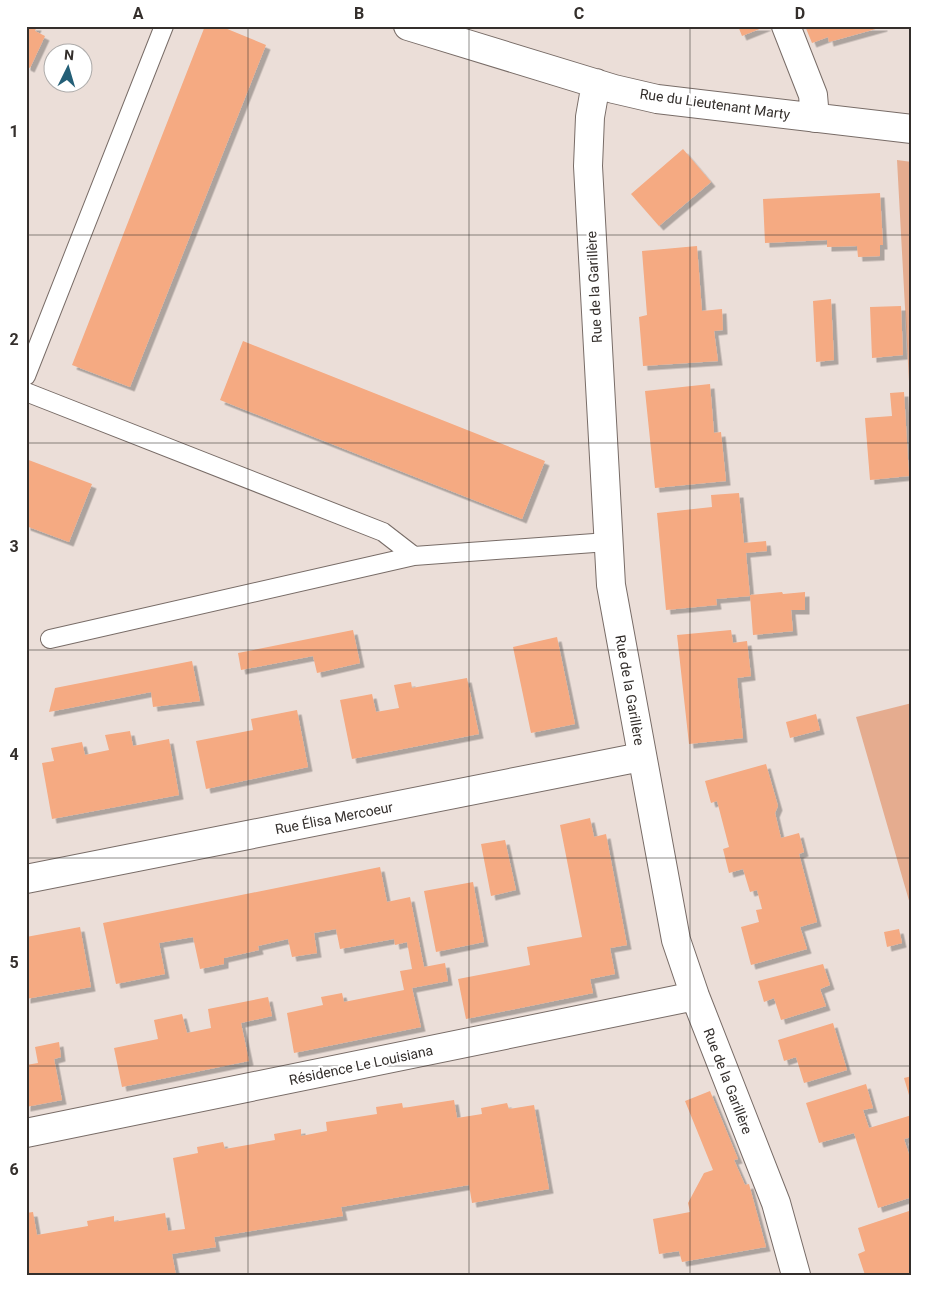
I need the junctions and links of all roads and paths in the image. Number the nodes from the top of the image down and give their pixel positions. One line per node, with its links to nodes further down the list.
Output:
1 (164, 26): 7 (lane)
2 (408, 26): 4 (street, Rue du Lieutenant Marty)
3 (786, 26): 5 (street)
4 (596, 83): 5 (street, Rue du Lieutenant Marty); 9 (street, Rue de la Garillère)
5 (815, 118): 6 (street, Rue du Lieutenant Marty)
6 (912, 129)
7 (26, 376)
8 (26, 392): 10 (lane)
9 (608, 542): 10 (lane); 12 (street, Rue de la Garillère)
10 (414, 556): 11 (lane)
11 (50, 639)
12 (641, 757): 13 (street, Rue Élisa Mercoeur); 14 (street, Rue de la Garillère)
13 (26, 879)
14 (695, 996): 15 (street, Résidence Le Louisiana); 16 (street, Rue de la Garillère)
15 (26, 1133)
16 (796, 1275)

